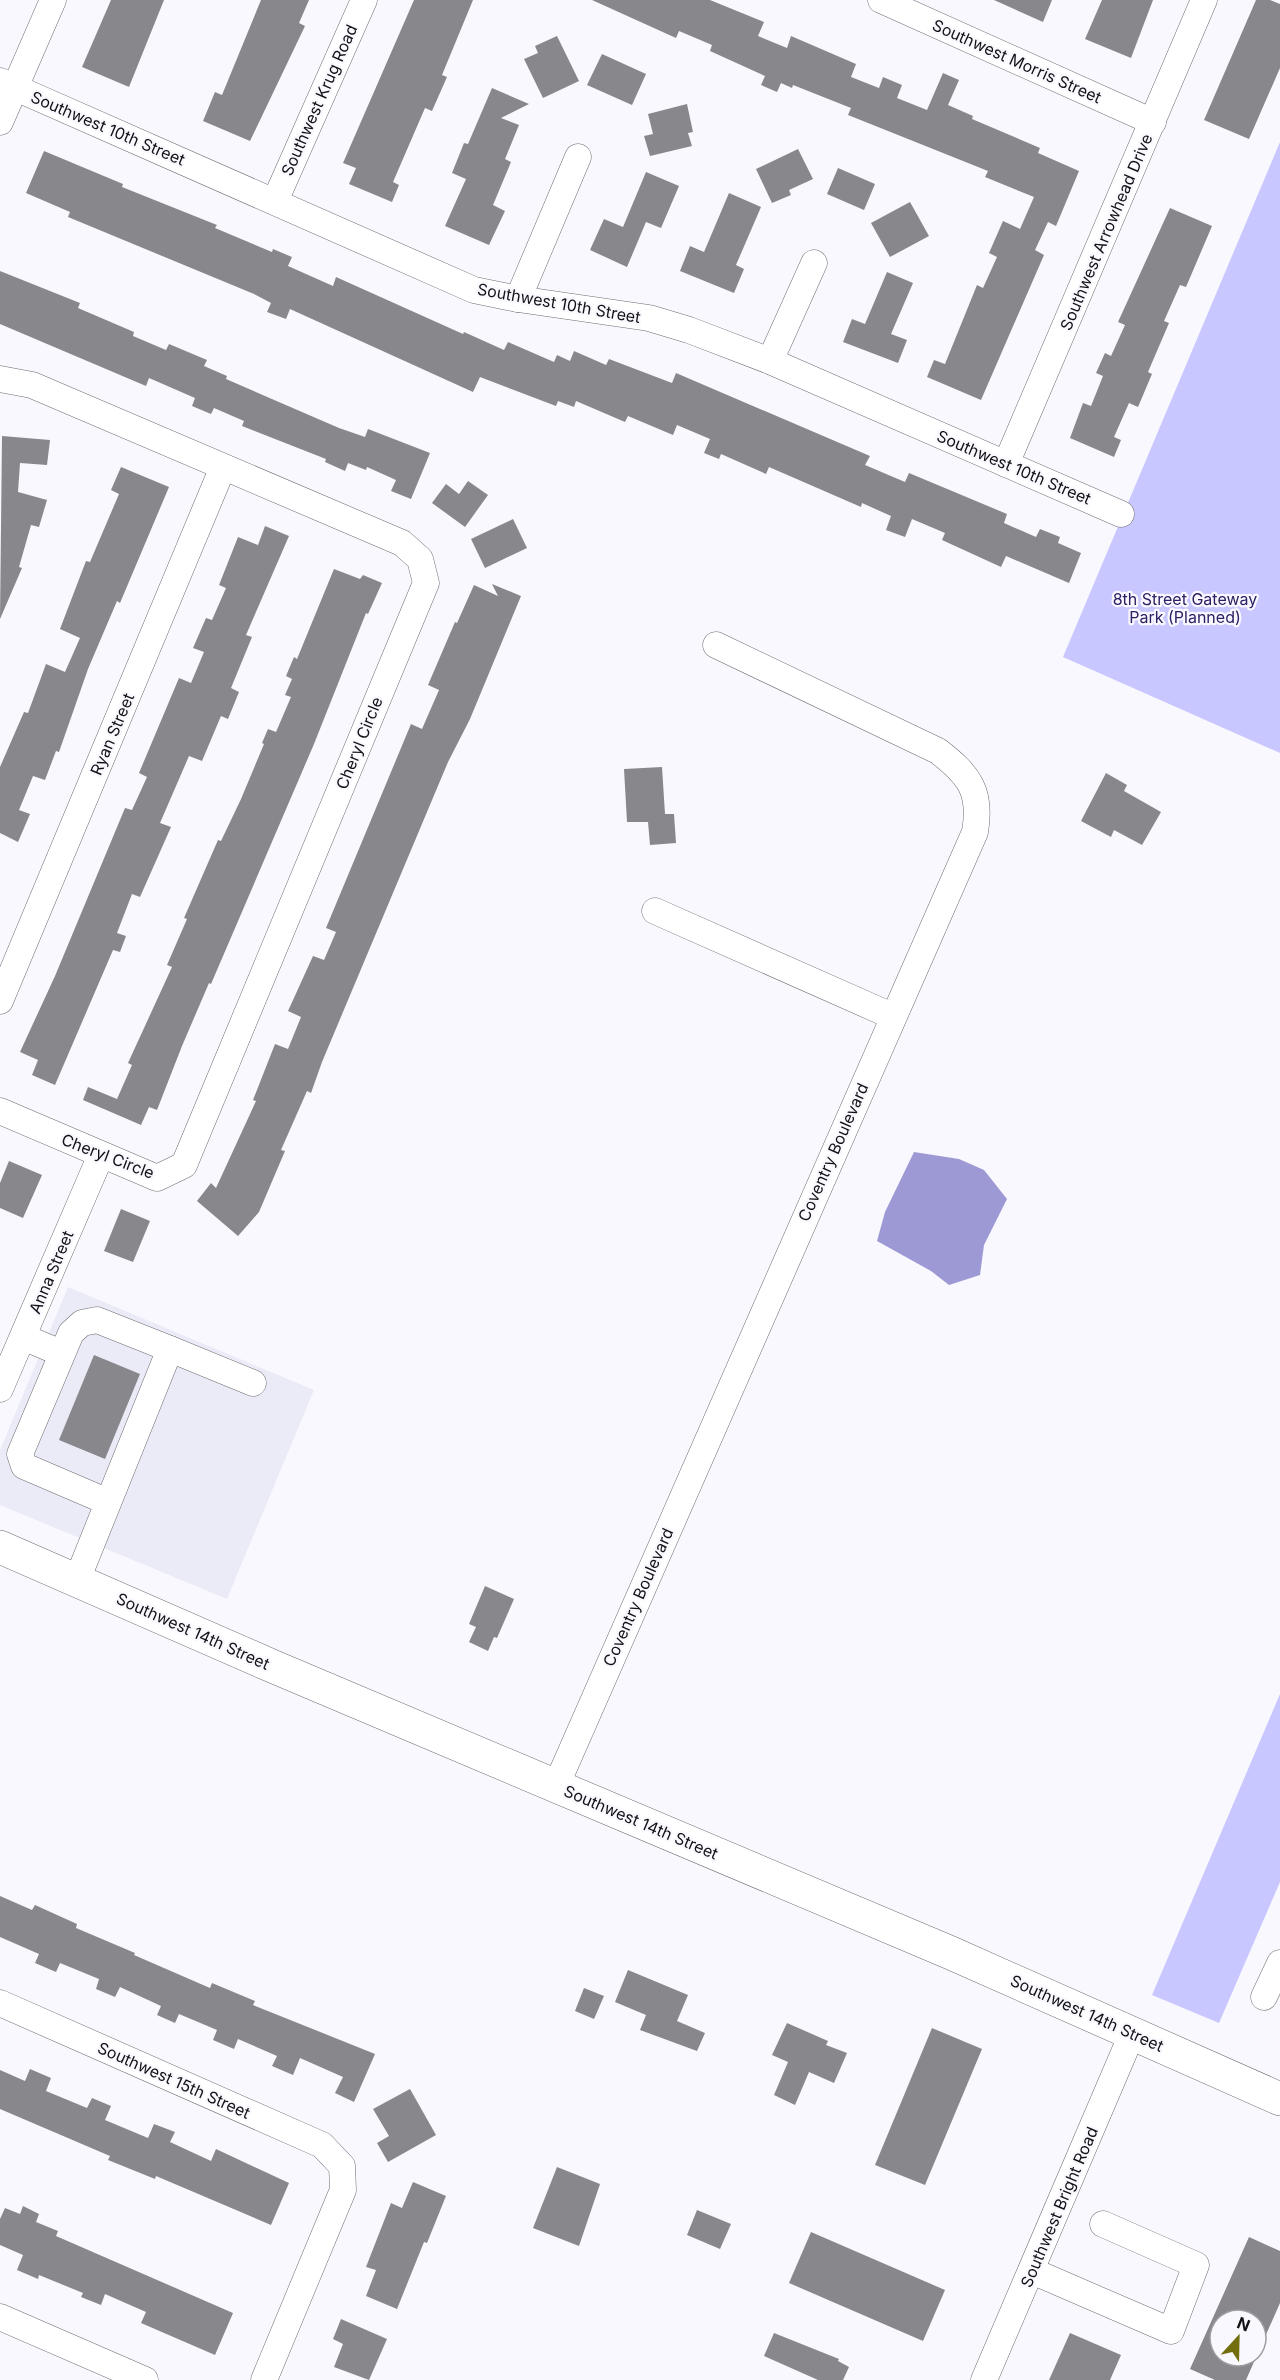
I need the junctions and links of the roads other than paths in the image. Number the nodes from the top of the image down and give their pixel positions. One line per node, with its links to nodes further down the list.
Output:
1 (53, 0): 5 (street)
2 (364, 0): 9 (street, Southwest Krug Road)
3 (881, 0): 7 (street, Southwest Morris Street)
4 (1204, 0): 7 (street, Southwest Arrowhead Drive)
5 (8, 85): 6 (street); 9 (street, Southwest 10th Street)
6 (0, 122)
7 (1153, 122): 14 (street, Southwest Arrowhead Drive)
8 (578, 157): 11 (street)
9 (275, 201): 11 (street, Southwest 10th Street)
10 (814, 263): 12 (street)
11 (518, 299): 12 (street, Southwest 10th Street)
12 (770, 361): 14 (street, Southwest 10th Street)
13 (0, 379): 15 (street, Cheryl Circle)
14 (1005, 464): 16 (street, Southwest 10th Street)
15 (223, 467): 19 (street, Ryan Street); 22 (street, Cheryl Circle)
16 (1121, 514)
17 (716, 645): 20 (street, Coventry Boulevard)
18 (655, 911): 20 (street)
19 (0, 1001)
20 (892, 1016): 31 (street, Coventry Boulevard)
21 (0, 1111): 22 (street, Cheryl Circle)
22 (101, 1155): 23 (street, Anna Street)
23 (13, 1343): 25 (street); 27 (street, Anna Street)
24 (170, 1349): 25 (street); 26 (street); 28 (street)
25 (61, 1353): 28 (street)
26 (253, 1383)
27 (0, 1389)
28 (108, 1502): 30 (street)
29 (0, 1547): 30 (main road, Southwest 14th Street)
30 (76, 1580): 31 (main road, Southwest 14th Street)
31 (556, 1786): 35 (main road, Southwest 14th Street)
32 (1280, 1963): 33 (street)
33 (1263, 1997)
34 (0, 2002): 41 (street, Southwest 15th Street)
35 (1132, 2034): 36 (main road, Southwest 14th Street); 38 (street, Southwest Bright Road)
36 (1280, 2099)
37 (1102, 2224): 38 (street)
38 (1032, 2271): 42 (street, Southwest Bright Road)
39 (0, 2318): 40 (street)
40 (145, 2380)
41 (264, 2380)
42 (984, 2380)

